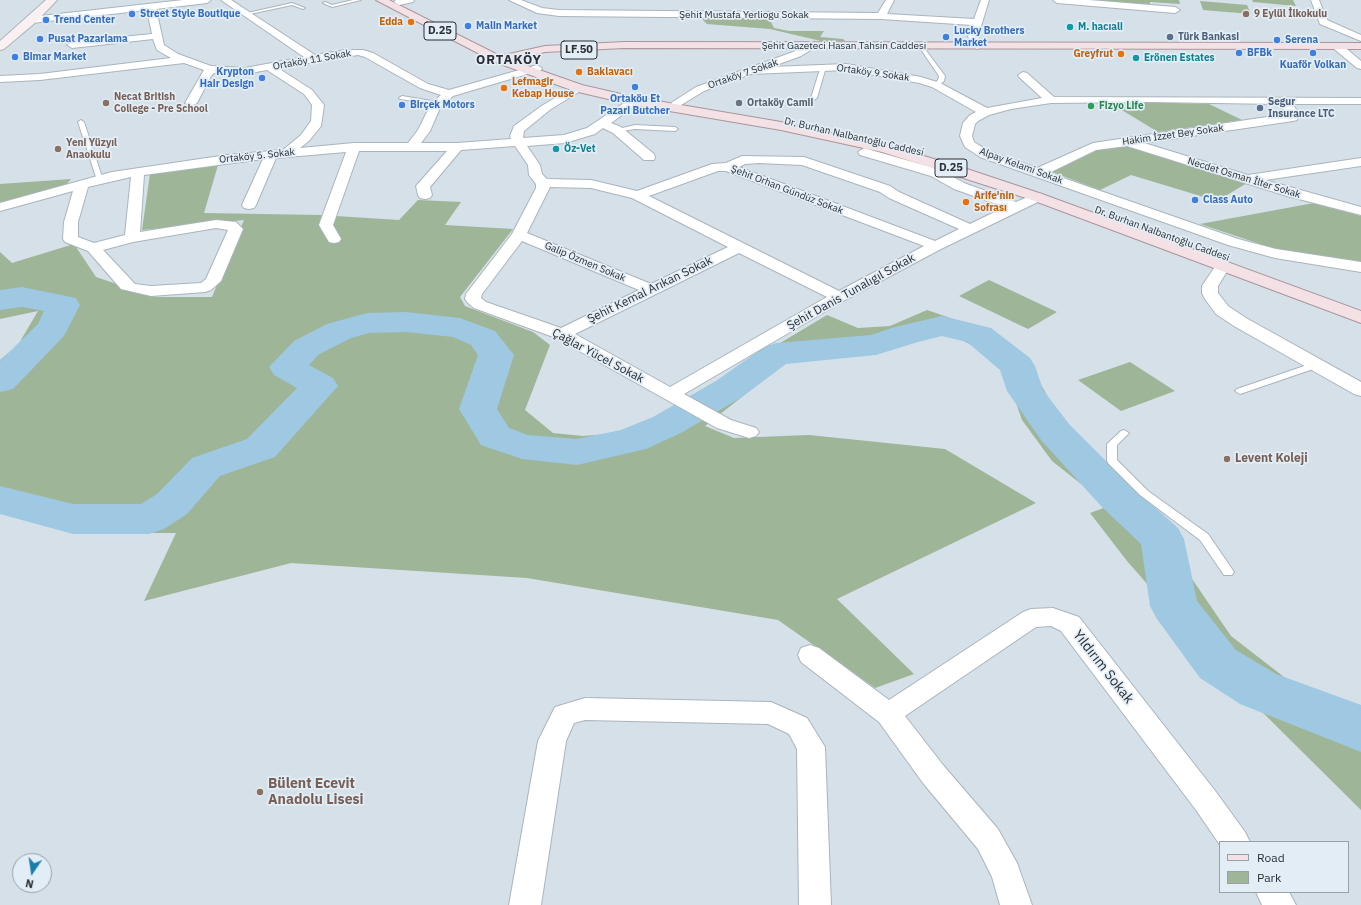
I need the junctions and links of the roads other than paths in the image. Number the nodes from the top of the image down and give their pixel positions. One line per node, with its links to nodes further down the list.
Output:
1 (52, 0): 19 (main road)
2 (207, 0): 14 (street)
3 (225, 0): 17 (street)
4 (360, 0): 13 (lane)
5 (381, 0): 35 (main road, D.25)
6 (513, 0): 18 (street, Şehit Mustafa Yerliogu Sokak)
7 (890, 0): 18 (street)
8 (985, 0): 20 (street)
9 (1057, 0): 12 (street)
10 (1314, 0): 22 (street)
11 (401, 1): 31 (main road, D.25)
12 (1077, 1): 16 (street)
13 (325, 3)
14 (151, 7): 19 (street); 21 (street)
15 (303, 8): 17 (lane)
16 (1175, 10)
17 (245, 14): 33 (street)
18 (881, 16): 20 (street, Şehit Mustafa Yerliogu Sokak)
19 (32, 20): 30 (main road)
20 (977, 22): 27 (street)
21 (158, 36): 23 (street); 34 (street)
22 (1361, 38)
23 (72, 45)
24 (640, 46): 25 (main road, Şehit Gazeteci Hasan Tahsin Caddesi / LF.50); 32 (main road, Şehit Gazeteci Hasan Tahsin Caddesi / LF.50); 35 (main road, Şehit Gazeteci Hasan Tahsin Caddesi / LF.50)
25 (810, 46): 26 (main road, Şehit Gazeteci Hasan Tahsin Caddesi / LF.50); 40 (street, Ortaköy 7 Sokak)
26 (920, 46): 27 (main road, Şehit Gazeteci Hasan Tahsin Caddesi / LF.50); 43 (lane)
27 (977, 46): 28 (main road, Şehit Gazeteci Hasan Tahsin Caddesi / LF.50)
28 (1337, 46): 29 (main road, Şehit Gazeteci Hasan Tahsin Caddesi / LF.50); 36 (street)
29 (1361, 46)
30 (0, 47)
31 (486, 47): 32 (main road); 35 (main road, D.25)
32 (535, 50): 35 (main road, Şehit Gazeteci Hasan Tahsin Caddesi / LF.50)
33 (312, 59): 37 (street, Ortaköy 11 Sokak); 45 (street, Ortaköy 11 Sokak)
34 (183, 60): 39 (street, Ortaköy 11 Sokak); 42 (street)
35 (517, 64): 44 (main road, Dr. Burhan Nalbantoğlu Caddesi / D.25); 45 (street); 53 (main road, Dr. Burhan Nalbantoğlu Caddesi / D.25)
36 (1361, 66)
37 (269, 67): 39 (street, Ortaköy 11 Sokak); 66 (street)
38 (823, 67): 40 (street, Ortaköy 9 Sokak); 43 (street, Ortaköy 9 Sokak); 47 (lane)
39 (212, 69): 52 (street)
40 (752, 71): 53 (street, Ortaköy 7 Sokak)
41 (1023, 75): 48 (street)
42 (0, 79)
43 (936, 85): 55 (street, Ortaköy 9 Sokak)
44 (578, 88): 49 (main road, Dr. Burhan Nalbantoğlu Caddesi / D.25); 61 (street)
45 (449, 94): 54 (street)
46 (402, 98): 54 (lane)
47 (814, 98)
48 (1051, 100): 51 (street, Alpay Kelami Sokak); 55 (street, Alpay Kelami Sokak)
49 (634, 101): 57 (street, Ortaköy 5. Sokak); 79 (main road, Dr. Burhan Nalbantoğlu Caddesi / D.25)
50 (1361, 101): 51 (street, Alpay Kelami Sokak)
51 (1284, 102): 60 (street, Hakim İzzet Bey Sokak)
52 (191, 103)
53 (677, 103): 95 (main road, Dr. Burhan Nalbantoğlu Caddesi / D.25)
54 (435, 106): 62 (street)
55 (985, 112): 72 (street, Alpay Kelami Sokak)
56 (81, 122): 74 (lane)
57 (602, 123): 59 (street); 61 (street, Ortaköy 5. Sokak)
58 (675, 129): 59 (lane)
59 (618, 130): 68 (street)
60 (1127, 142): 72 (street, Hakim İzzet Bey Sokak); 73 (street, Necdet Osman İlter Sokak)
61 (519, 144): 64 (street, Ortaköy 5. Sokak); 75 (street)
62 (412, 146): 63 (street, Ortaköy 5. Sokak); 64 (street, Ortaköy 5. Sokak)
63 (354, 147): 66 (street, Ortaköy 5. Sokak); 87 (street)
64 (456, 147): 77 (street)
65 (864, 152): 81 (street)
66 (287, 153): 67 (street, Ortaköy 5. Sokak)
67 (271, 155): 71 (street, Ortaköy 5. Sokak); 80 (street)
68 (649, 157)
69 (1361, 162): 73 (street)
70 (728, 167): 78 (street, Şehit Orhan Gündüz Sokak); 84 (street); 88 (street, Şehit Orhan Gündüz Sokak)
71 (138, 171): 74 (street, Ortaköy 5. Sokak); 86 (street)
72 (1038, 173): 92 (street, Alpay Kelami Sokak)
73 (1249, 179): 83 (street, Necdet Osman İlter Sokak)
74 (100, 180): 76 (street, Ortaköy 5. Sokak)
75 (543, 183): 78 (street); 85 (street, Çağlar Yücel Sokak)
76 (82, 184): 82 (street, Ortaköy 5. Sokak); 90 (street)
77 (426, 195)
78 (637, 195): 89 (street)
79 (1037, 197): 81 (street, Şehit Danis Tunalıgıl Sokak); 91 (main road, Dr. Burhan Nalbantoğlu Caddesi / D.25)
80 (249, 205)
81 (1015, 206): 84 (street, Şehit Danis Tunalıgıl Sokak)
82 (0, 207)
83 (1361, 211)
84 (970, 229): 88 (street, Şehit Danis Tunalıgıl Sokak)
85 (519, 235): 93 (street, Galip Özmen Sokak); 97 (street, Çağlar Yücel Sokak)
86 (132, 238): 90 (street); 90 (street)
87 (334, 239)
88 (936, 246): 94 (street, Şehit Danis Tunalıgıl Sokak)
89 (739, 247): 93 (street, Şehit Kemal Arıkan Sokak); 94 (street)
90 (93, 248)
91 (1222, 265): 96 (main road, Dr. Burhan Nalbantoğlu Caddesi / D.25); 98 (street)
92 (1361, 267)
93 (650, 289): 97 (street, Şehit Kemal Arıkan Sokak)
94 (838, 297): 101 (street, Şehit Danis Tunalıgıl Sokak)
95 (1361, 306)
96 (1361, 317)
97 (562, 334): 101 (street, Çağlar Yücel Sokak)
98 (1316, 365): 99 (street); 100 (lane)
99 (1361, 390)
100 (1240, 391)
101 (674, 397): 102 (street, Çağlar Yücel Sokak)
102 (749, 432)
103 (1124, 432): 104 (lane)
104 (1228, 572)
105 (810, 654): 106 (street)
106 (888, 714): 107 (street, Yıldırım Sokak); 111 (street)
107 (1234, 841)
108 (1272, 893): 112 (street)
109 (525, 905): 110 (street)
110 (814, 905)
111 (1016, 905)
112 (1280, 905)

